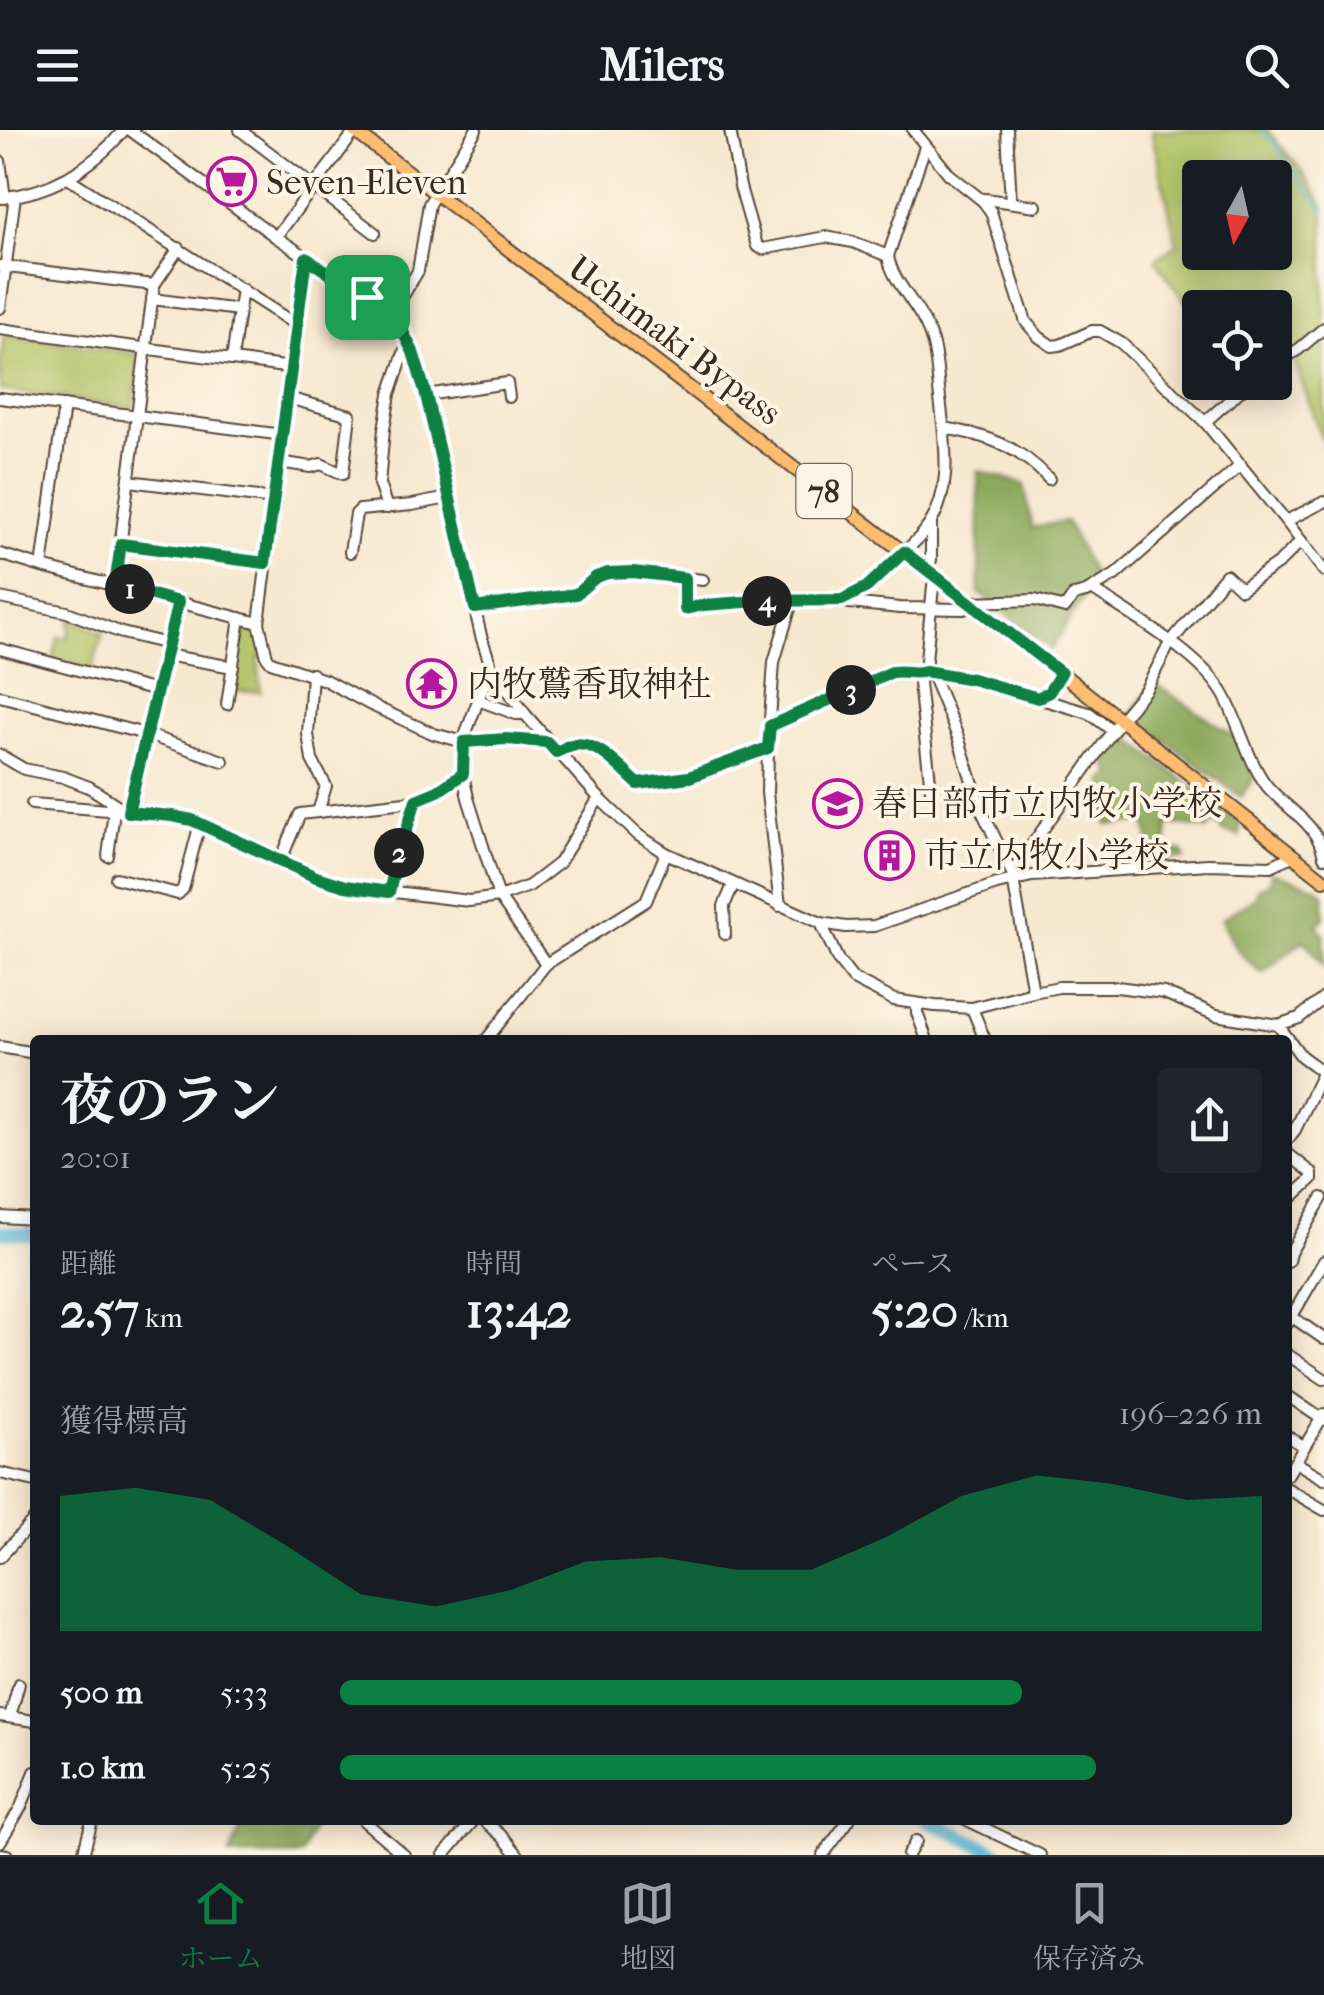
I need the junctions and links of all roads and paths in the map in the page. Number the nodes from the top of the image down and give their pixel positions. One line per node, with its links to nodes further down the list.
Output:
1 (127, 130): 10 (street); 18 (street)
2 (240, 130): 11 (street)
3 (476, 130): 12 (street)
4 (730, 130): 20 (street)
5 (913, 130): 8 (street)
6 (1007, 130): 15 (street)
7 (355, 131): 11 (street); 12 (main road, Uchimaki Bypass / 78)
8 (925, 147): 14 (street); 20 (street)
9 (0, 160): 13 (street)
10 (68, 178): 13 (street); 19 (street)
11 (314, 186): 17 (street); 18 (street)
12 (435, 193): 28 (street); 60 (main road, Uchimaki Bypass / 78)
13 (7, 197): 22 (street)
14 (983, 201): 15 (street); 44 (street)
15 (1011, 202): 16 (street)
16 (1036, 206)
17 (375, 232)
18 (276, 236): 21 (street)
19 (179, 248): 23 (street); 24 (street)
20 (888, 256): 45 (street)
21 (306, 258): 28 (street); 29 (street)
22 (3, 266): 23 (street); 26 (street)
23 (154, 285): 25 (street)
24 (242, 289): 27 (street); 29 (street)
25 (152, 299): 27 (street); 33 (street)
26 (1, 300)
27 (239, 310): 35 (street)
28 (391, 316): 32 (street)
29 (298, 326): 36 (street)
30 (1324, 328): 34 (street)
31 (0, 329): 33 (street)
32 (408, 340): 37 (street); 54 (street)
33 (145, 349): 35 (street); 43 (street)
34 (1292, 353)
35 (232, 360): 36 (street)
36 (292, 368): 40 (street)
37 (426, 395): 38 (street); 51 (street)
38 (509, 397)
39 (0, 398): 42 (street)
40 (288, 398): 46 (street); 47 (street)
41 (1230, 400): 44 (street)
42 (64, 406): 43 (street); 64 (street)
43 (137, 415): 46 (street); 50 (street)
44 (1205, 422): 48 (street)
45 (944, 428): 49 (street); 56 (street)
46 (283, 435): 47 (street)
47 (279, 462): 52 (street)
48 (1241, 466): 55 (street); 70 (street)
49 (1049, 478)
50 (128, 481): 52 (street); 58 (street)
51 (448, 498): 54 (street); 76 (street)
52 (274, 499): 63 (street)
53 (1324, 502): 55 (street)
54 (388, 508): 59 (street)
55 (1286, 521): 57 (street)
56 (931, 522): 60 (street); 62 (street)
57 (1301, 540): 65 (street); 80 (street)
58 (121, 544): 63 (street); 68 (street)
59 (350, 552)
60 (904, 552): 72 (street); 75 (main road, Uchimaki Bypass / 78)
61 (0, 554): 64 (street)
62 (931, 560)
63 (265, 563): 79 (street)
64 (42, 567): 68 (street)
65 (1324, 571)
66 (685, 578): 67 (street); 74 (street); 76 (street)
67 (702, 580)
68 (115, 585): 73 (street)
69 (932, 586): 77 (street)
70 (1092, 589): 75 (street); 80 (street)
71 (0, 598): 82 (street)
72 (842, 600): 74 (street); 77 (street)
73 (178, 602): 78 (street); 82 (street)
74 (792, 602): 95 (street)
75 (966, 606): 77 (street); 86 (main road, Uchimaki Bypass / 78)
76 (475, 608): 83 (street)
77 (932, 608): 85 (street)
78 (240, 618): 79 (street); 84 (street)
79 (258, 623): 87 (street)
80 (1170, 643): 94 (street); 115 (street)
81 (0, 649): 88 (street)
82 (166, 650): 84 (street); 88 (street)
83 (492, 666): 91 (street); 93 (street)
84 (232, 667): 92 (street)
85 (925, 672): 90 (street); 95 (street); 104 (street); 117 (street)
86 (1061, 673): 90 (street); 94 (main road, Uchimaki Bypass / 78)
87 (312, 674): 97 (street); 110 (street)
88 (156, 690): 96 (street)
89 (0, 696): 96 (street)
90 (1038, 698): 94 (street)
91 (478, 700): 93 (street); 97 (street)
92 (227, 704)
93 (525, 714): 98 (street)
94 (1117, 725): 113 (main road, Uchimaki Bypass / 78); 117 (street)
95 (770, 726): 99 (street)
96 (145, 734): 102 (street); 109 (street)
97 (464, 742): 98 (street); 103 (street)
98 (547, 742): 100 (street)
99 (768, 748): 100 (street); 123 (street)
100 (556, 752): 105 (street)
101 (0, 755): 109 (street)
102 (223, 761)
103 (463, 774): 106 (street); 122 (street)
104 (931, 790)
105 (599, 798): 112 (street); 122 (street)
106 (416, 800): 110 (street); 121 (street)
107 (32, 804): 108 (street)
108 (114, 810): 109 (street); 114 (street)
109 (128, 812): 111 (street)
110 (318, 812): 116 (street)
111 (200, 823): 116 (street); 119 (street)
112 (666, 853): 120 (street); 126 (street)
113 (1294, 854): 117 (street); 118 (main road, 78)
114 (108, 856)
115 (1324, 857)
116 (280, 862): 121 (street)
117 (1012, 876): 124 (street); 127 (street)
118 (1323, 876)
119 (116, 878)
120 (733, 884): 123 (street); 125 (street)
121 (389, 892): 122 (street)
122 (499, 897): 126 (street)
123 (780, 906): 124 (street)
124 (821, 923): 129 (street)
125 (725, 934)
126 (546, 964): 132 (street)
127 (1032, 992): 130 (street); 131 (street)
128 (1324, 998): 131 (street)
129 (917, 1004): 130 (street); 133 (street)
130 (972, 1008): 134 (street)
131 (1278, 1025): 135 (street)
132 (490, 1035)
133 (926, 1035)
134 (982, 1035)
135 (1285, 1035)
136 (1292, 1044): 139 (street)
137 (0, 1047): 138 (street)
138 (30, 1052)
139 (1323, 1071): 140 (street)
140 (1292, 1134)
141 (1292, 1157): 142 (street)
142 (1302, 1186): 143 (street); 144 (street)
143 (1292, 1197)
144 (1323, 1198): 147 (street)
145 (0, 1217): 146 (street)
146 (30, 1219)
147 (1292, 1251)
148 (1324, 1261): 149 (street)
149 (1292, 1313)
150 (1292, 1320): 151 (street)
151 (1324, 1338)
152 (1292, 1358): 153 (street)
153 (1324, 1379)
154 (1292, 1399): 155 (street)
155 (1323, 1418): 157 (street)
156 (1292, 1439): 157 (street)
157 (1304, 1446): 158 (street)
158 (1295, 1462): 159 (street); 161 (street)
159 (1292, 1467)
160 (0, 1473): 162 (street)
161 (1324, 1479)
162 (30, 1480)
163 (1292, 1491): 164 (street)
164 (1324, 1510)
165 (30, 1524): 166 (street)
166 (0, 1557)
167 (19, 1684): 168 (street)
168 (5, 1716): 169 (street)
169 (30, 1720)
170 (30, 1784): 178 (street)
171 (91, 1825): 179 (street)
172 (369, 1825): 180 (street)
173 (470, 1825): 181 (street)
174 (490, 1825): 182 (street)
175 (845, 1825): 183 (street)
176 (977, 1825): 185 (street)
177 (916, 1841): 184 (street)
178 (0, 1842)
179 (83, 1855)
180 (404, 1855)
181 (444, 1855)
182 (518, 1855)
183 (824, 1855)
184 (908, 1855)
185 (1040, 1855)

